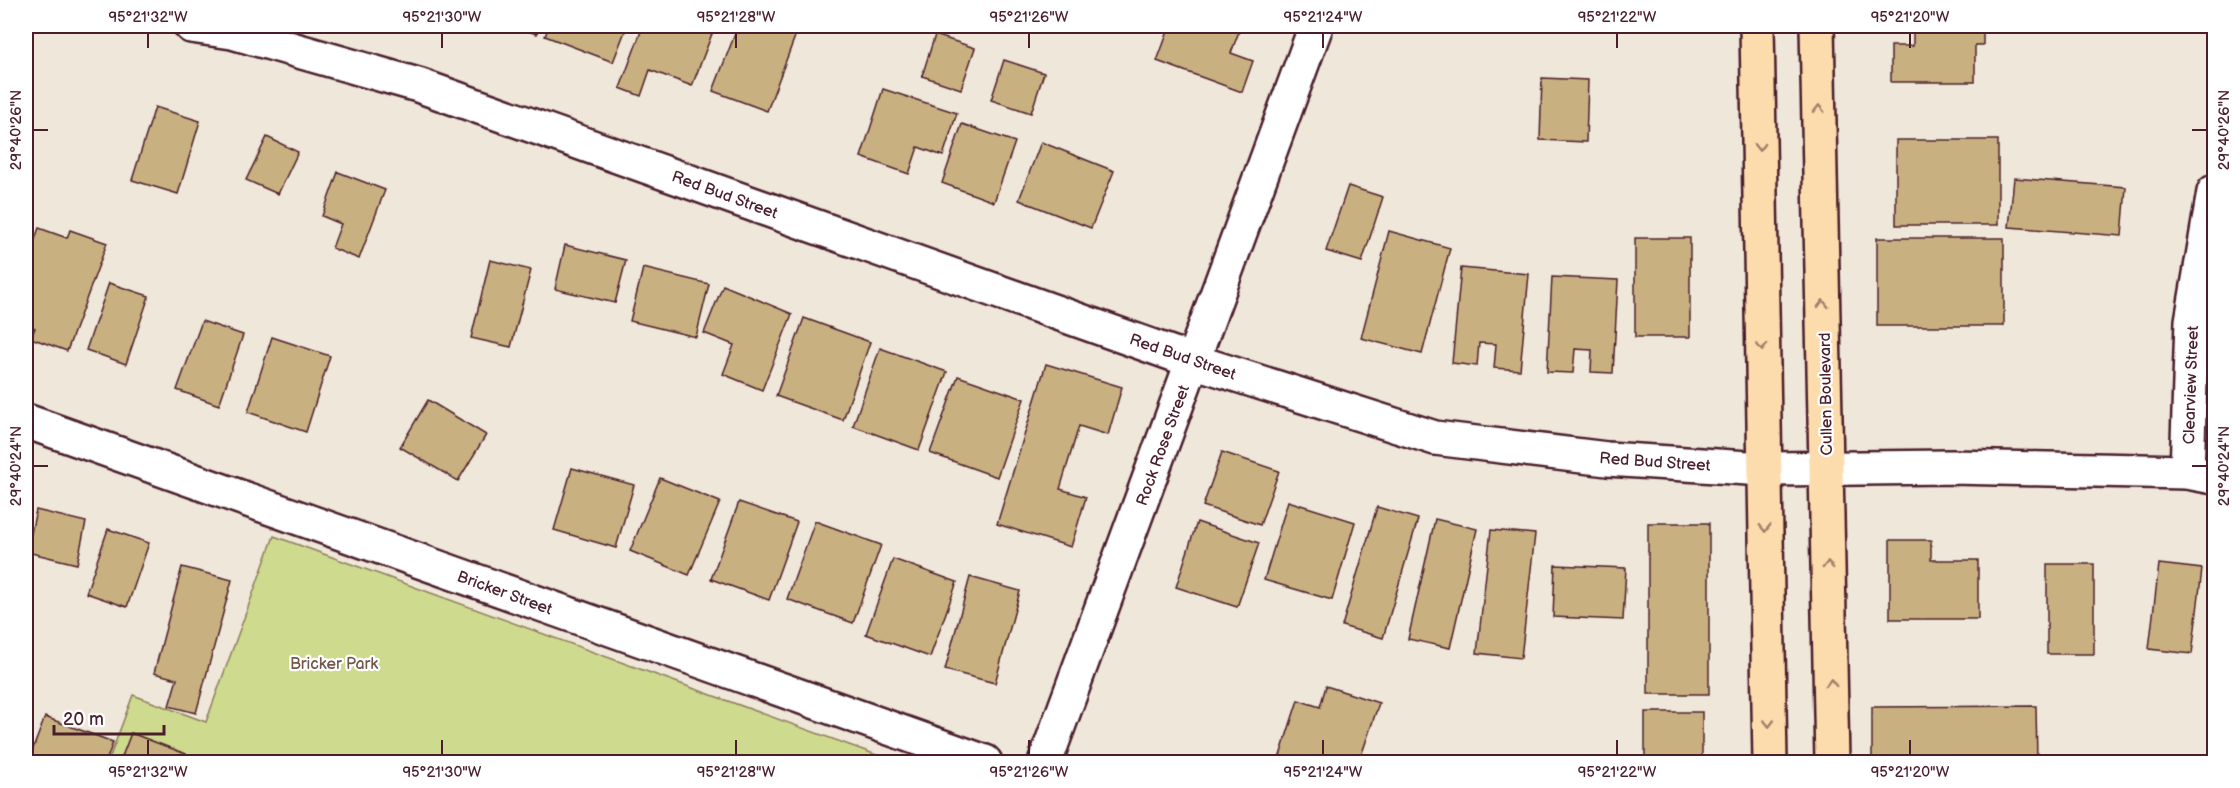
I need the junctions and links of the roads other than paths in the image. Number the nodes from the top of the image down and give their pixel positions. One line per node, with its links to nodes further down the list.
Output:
1 (191, 26): 6 (street, Red Bud Street)
2 (1316, 26): 6 (street, Rock Rose Street)
3 (1757, 26): 9 (main road, one-way to 9)
4 (1817, 26): 8 (main road, Cullen Boulevard, one-way to 4)
5 (2214, 192): 10 (street, Clearview Street)
6 (1193, 361): 9 (street, Red Bud Street); 12 (street, Rock Rose Street)
7 (26, 420): 11 (street, Bricker Street)
8 (1826, 468): 9 (street, Red Bud Street); 10 (street, Red Bud Street); 14 (main road, Cullen Boulevard, one-way to 8)
9 (1764, 469): 13 (main road, one-way to 13)
10 (2201, 474)
11 (985, 762)
12 (1045, 762)
13 (1770, 762)
14 (1832, 762)

